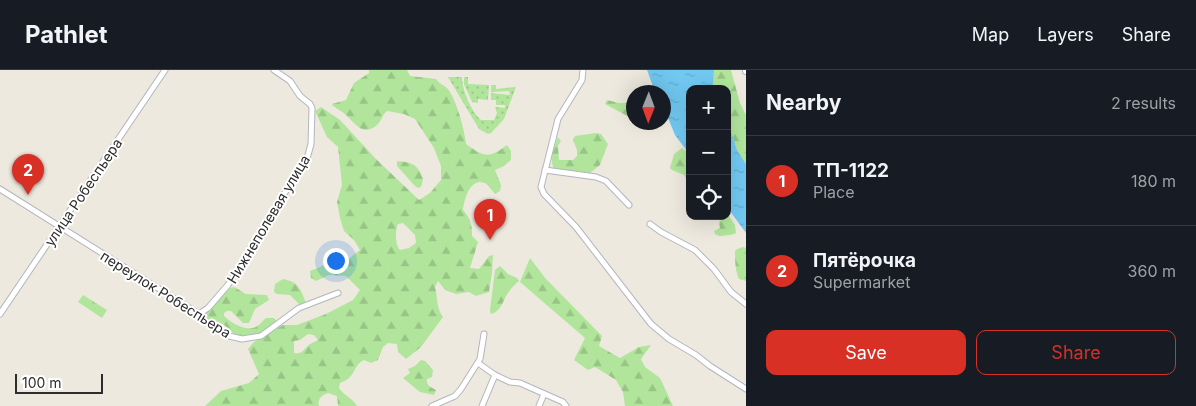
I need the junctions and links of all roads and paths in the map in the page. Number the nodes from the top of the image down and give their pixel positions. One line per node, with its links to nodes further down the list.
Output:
1 (165, 70): 8 (street, улица Робеспьера)
2 (274, 70): 12 (street, Нижнеполевая улица)
3 (583, 70): 4 (street)
4 (545, 170): 6 (street); 16 (street)
5 (0, 189): 8 (street, переулок Робеспьера)
6 (629, 205)
7 (650, 224): 10 (street)
8 (60, 227): 11 (street, улица Робеспьера); 12 (street, переулок Робеспьера)
9 (338, 293): 12 (street, переулок Робеспьера)
10 (746, 304)
11 (0, 314)
12 (199, 314)
13 (484, 334): 14 (street)
14 (478, 363): 15 (street); 18 (street)
15 (495, 375): 17 (street); 19 (street)
16 (746, 389)
17 (544, 394): 20 (street); 21 (street)
18 (432, 406)
19 (482, 406)
20 (539, 406)
21 (566, 406)

